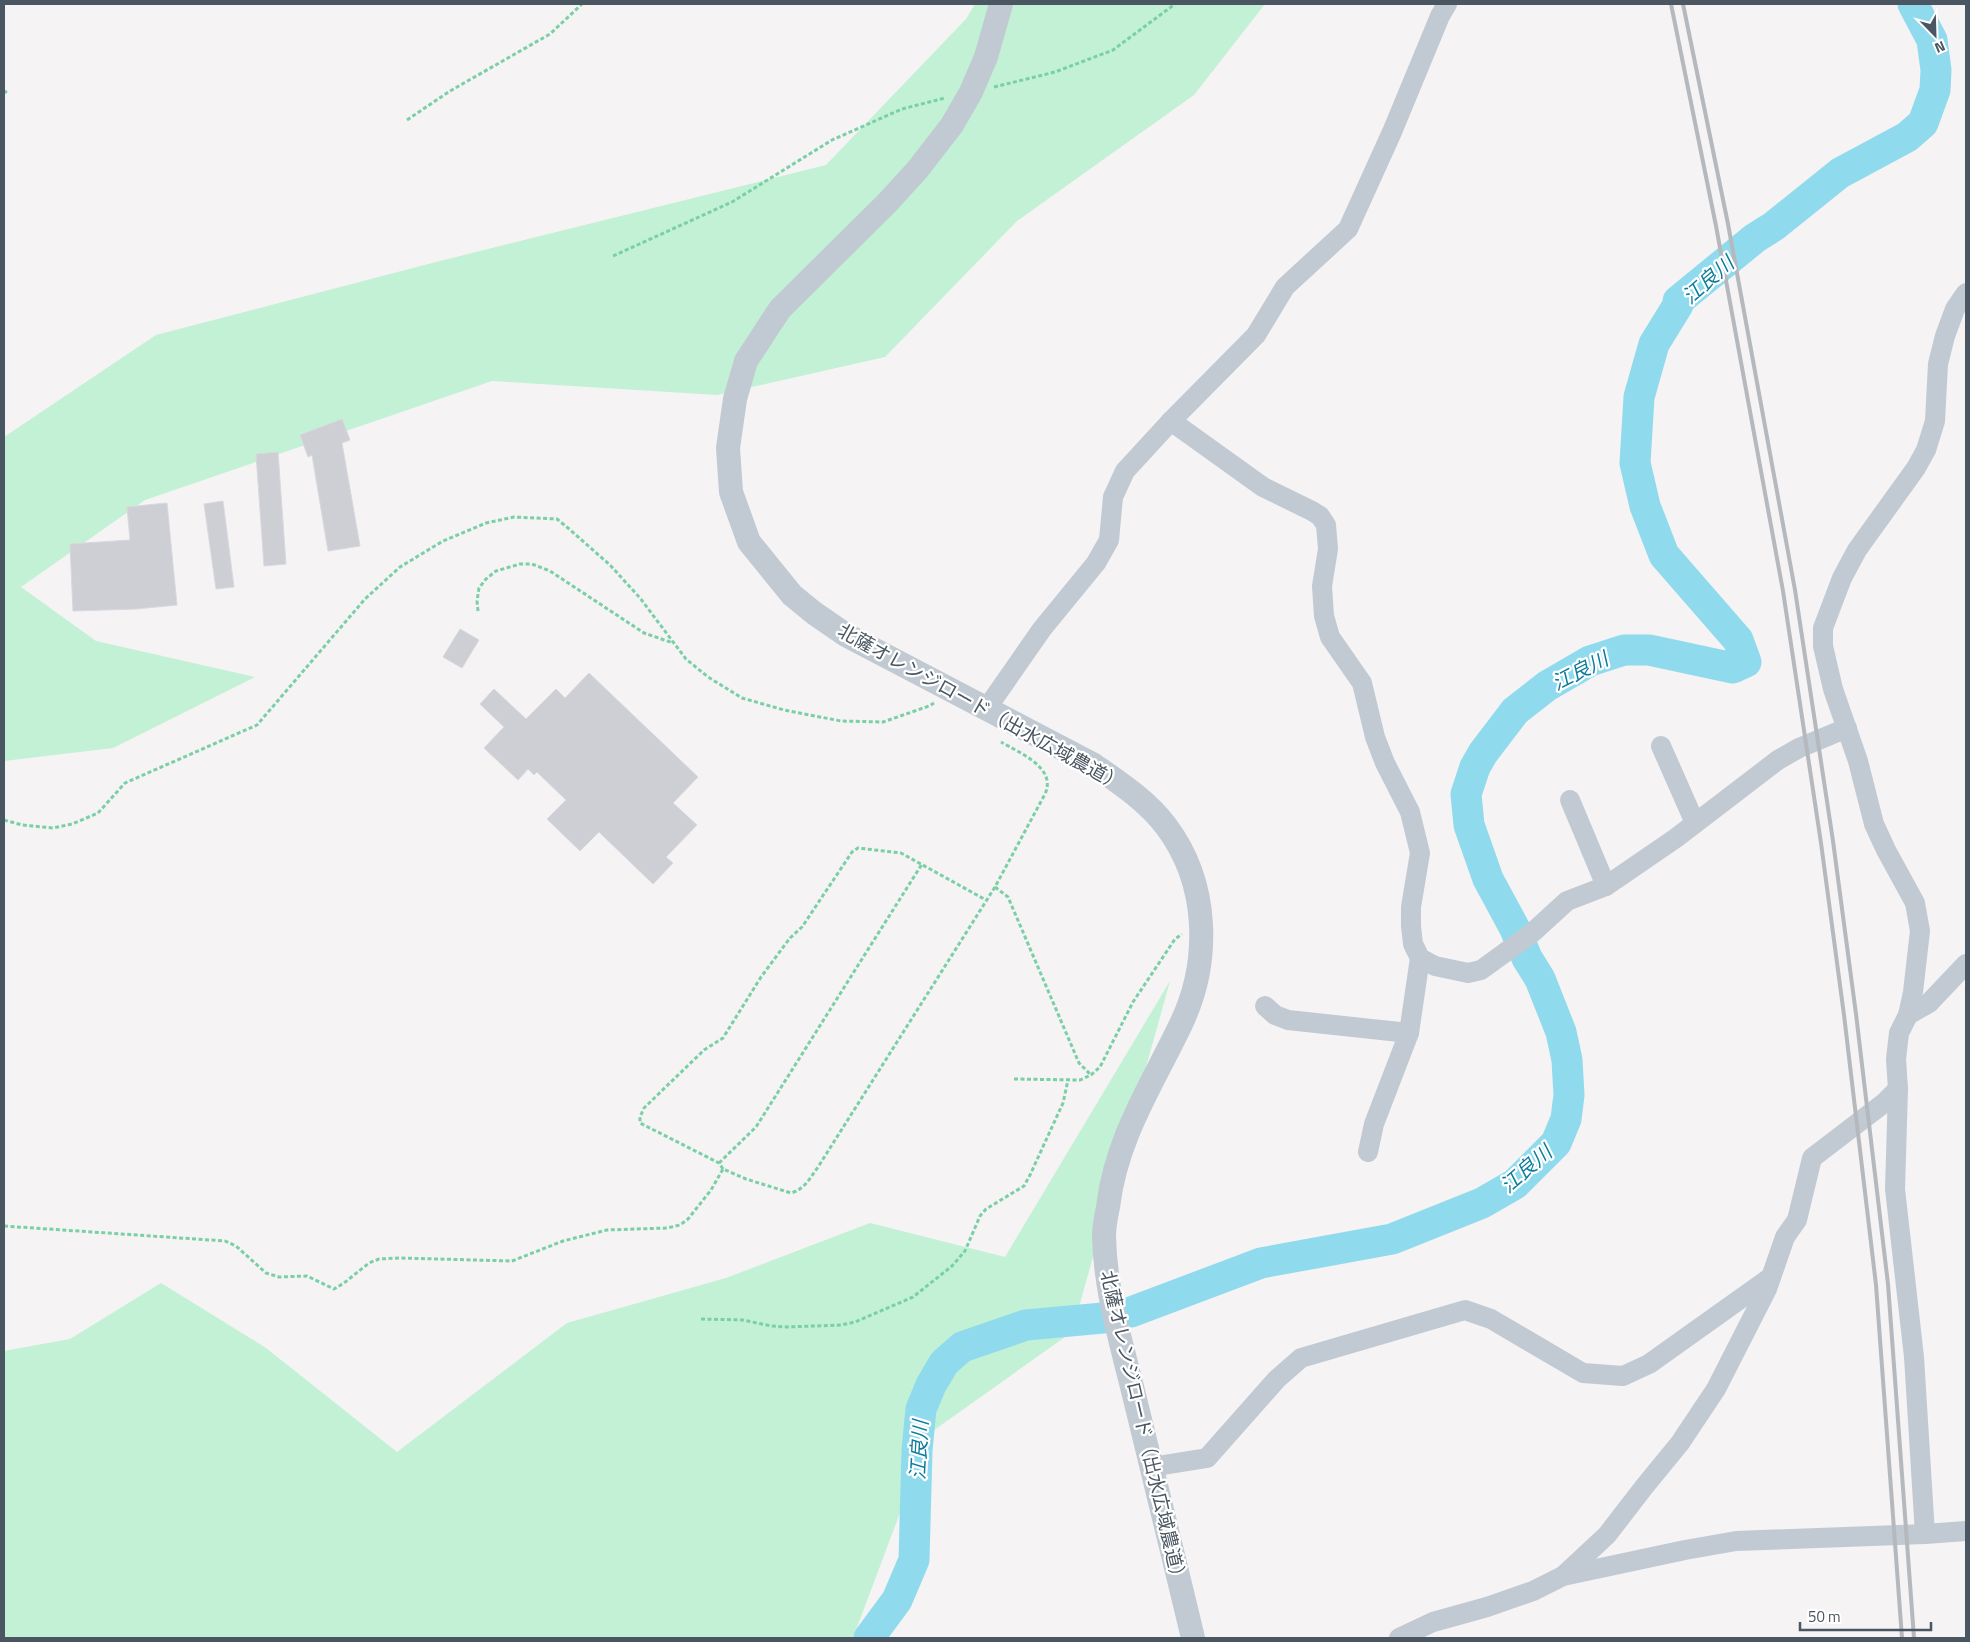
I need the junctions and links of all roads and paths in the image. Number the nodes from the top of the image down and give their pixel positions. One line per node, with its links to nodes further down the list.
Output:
1 (582, 4): 6 (path)
2 (1001, 4): 5 (street, 北薩オレンジロード（出水広域農道）)
3 (1175, 4): 5 (path)
4 (1447, 4): 9 (street)
5 (971, 92): 7 (path); 12 (street, 北薩オレンジロード（出水広域農道）)
6 (407, 120)
7 (613, 256)
8 (1966, 293): 14 (street)
9 (1171, 421): 13 (street); 25 (street)
10 (478, 611): 11 (path)
11 (674, 644): 12 (path); 18 (path)
12 (952, 690): 13 (street, 北薩オレンジロード（出水広域農道）)
13 (987, 708): 24 (street, 北薩オレンジロード（出水広域農道）)
14 (1847, 728): 19 (street); 28 (street)
15 (1000, 740): 21 (path)
16 (1660, 746): 19 (street)
17 (1570, 800): 22 (street)
18 (4, 820)
19 (1695, 823): 22 (street)
20 (922, 864): 23 (path); 35 (path); 35 (path)
21 (995, 886): 23 (path); 30 (path)
22 (1606, 886): 25 (street)
23 (986, 900): 36 (path)
24 (1202, 918): 30 (path); 40 (street, 北薩オレンジロード（出水広域農道）)
25 (1420, 958): 29 (street)
26 (1966, 964): 28 (street)
27 (1265, 1006): 29 (street)
28 (1908, 1015): 33 (street)
29 (1409, 1033): 34 (street)
30 (1091, 1075): 32 (path)
31 (1014, 1079): 32 (path)
32 (1068, 1080): 39 (path)
33 (1898, 1089): 38 (street); 42 (street)
34 (1368, 1152)
35 (719, 1163): 36 (path)
36 (723, 1169): 37 (path)
37 (4, 1226)
38 (1771, 1277): 40 (street); 43 (street)
39 (701, 1319)
40 (1151, 1467): 44 (street, 北薩オレンジロード（出水広域農道）)
41 (1966, 1531): 42 (street)
42 (1922, 1534): 43 (street)
43 (1564, 1576): 45 (street)
44 (1193, 1638)
45 (1399, 1638)

